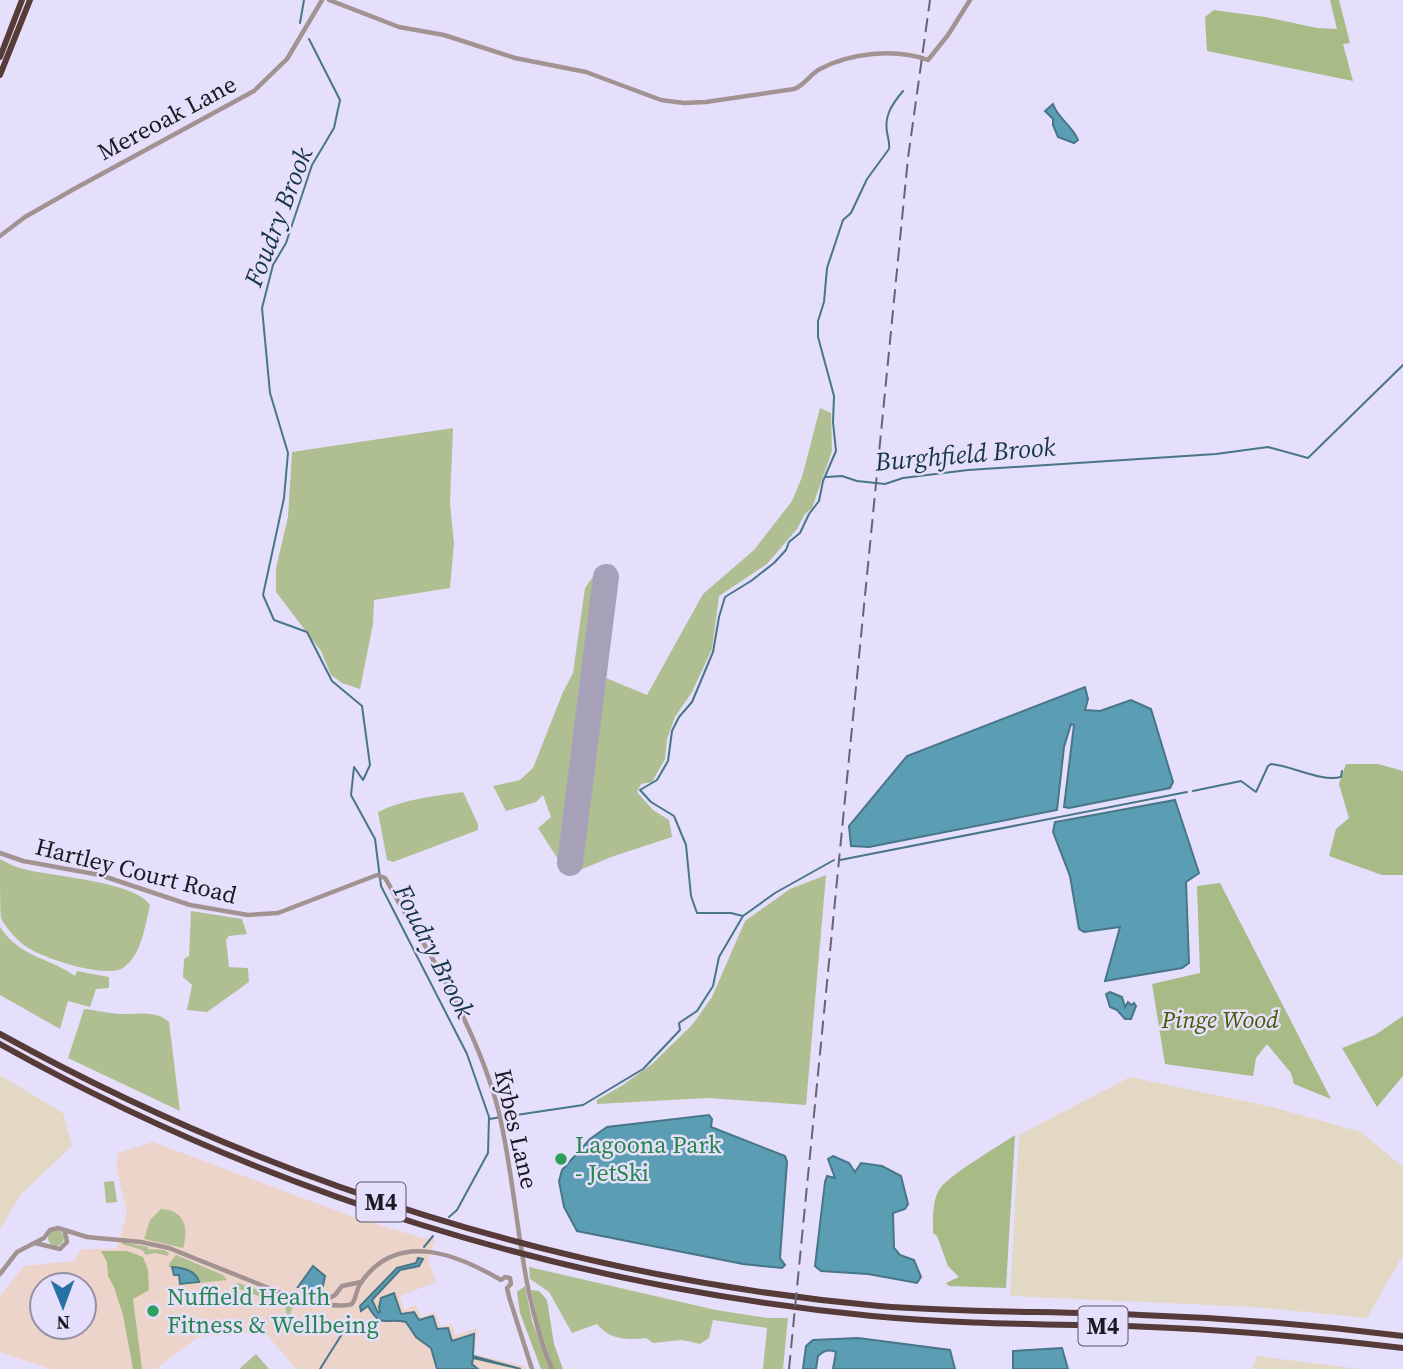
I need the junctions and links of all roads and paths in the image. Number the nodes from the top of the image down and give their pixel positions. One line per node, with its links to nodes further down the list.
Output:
1 (22, 0): 6 (highway)
2 (30, 0): 7 (highway)
3 (322, 0): 8 (street, Mereoak Lane)
4 (329, 0): 5 (street)
5 (970, 0)
6 (0, 57)
7 (0, 75)
8 (0, 236)
9 (0, 853): 10 (street, Hartley Court Road)
10 (381, 876): 31 (street, Kybes Lane)
11 (0, 1034): 28 (highway, M4)
12 (0, 1044): 29 (highway, M4)
13 (65, 1232): 14 (street); 15 (street); 16 (street)
14 (46, 1236): 17 (street); 18 (street)
15 (87, 1237): 16 (street); 26 (street)
16 (67, 1242): 18 (street)
17 (34, 1243): 18 (street); 19 (street)
18 (48, 1246)
19 (0, 1274)
20 (500, 1280): 21 (street); 23 (street); 23 (street)
21 (361, 1282): 22 (street); 25 (street)
22 (348, 1286): 24 (street); 25 (street)
23 (507, 1288): 30 (street)
24 (335, 1295): 26 (street); 27 (street)
25 (355, 1296): 27 (street)
26 (322, 1302): 27 (street)
27 (341, 1306)
28 (1403, 1336)
29 (1403, 1348)
30 (532, 1369)
31 (552, 1369)

